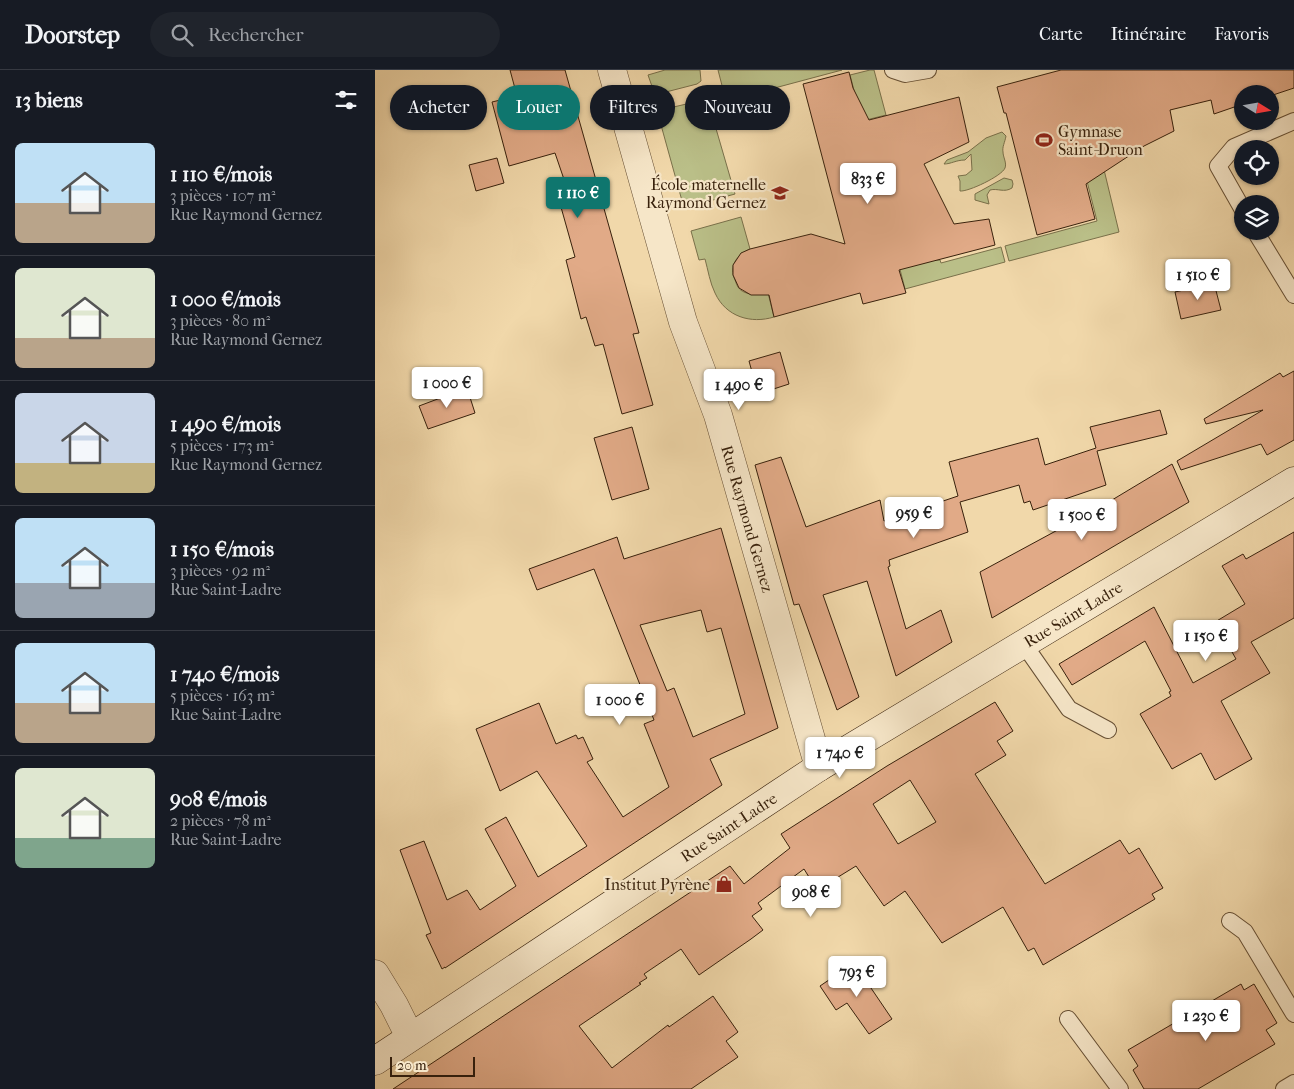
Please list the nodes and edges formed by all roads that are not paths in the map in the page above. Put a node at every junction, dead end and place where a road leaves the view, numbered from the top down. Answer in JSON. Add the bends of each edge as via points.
{"nodes":[{"id":1,"x":893,"y":70,"type":"edge"},
{"id":2,"x":928,"y":70,"type":"edge"},
{"id":3,"x":615,"y":71,"type":"edge"},
{"id":4,"x":1294,"y":120,"type":"edge"},
{"id":5,"x":1234,"y":195,"type":"edge"},
{"id":6,"x":1260,"y":240,"type":"edge"},
{"id":7,"x":1294,"y":295,"type":"edge"},
{"id":8,"x":1294,"y":480,"type":"edge"},
{"id":9,"x":1023,"y":643,"type":"junction"},
{"id":10,"x":1108,"y":730,"type":"dead end"},
{"id":11,"x":819,"y":767,"type":"junction"},
{"id":12,"x":1230,"y":921,"type":"dead end"},
{"id":13,"x":375,"y":974,"type":"edge"},
{"id":14,"x":1294,"y":1014,"type":"edge"},
{"id":15,"x":1068,"y":1019,"type":"dead end"},
{"id":16,"x":410,"y":1037,"type":"junction"},
{"id":17,"x":375,"y":1061,"type":"edge"},
{"id":18,"x":1294,"y":1083,"type":"edge"},
{"id":19,"x":1120,"y":1089,"type":"edge"},
{"id":20,"x":1284,"y":1089,"type":"edge"}],
"edges":[{"from":1,"to":2,"type":"lane","via":[[905,74]]},
{"from":3,"to":11,"type":"street","name":"Rue Raymond Gernez","via":[[683,322],[718,415]]},
{"from":4,"to":5,"type":"lane","via":[[1234,146],[1218,166]]},
{"from":6,"to":7,"type":"lane"},
{"from":8,"to":9,"type":"street","name":"Rue Saint-Ladre"},
{"from":9,"to":10,"type":"lane","via":[[1069,709]]},
{"from":9,"to":11,"type":"street","name":"Rue Saint-Ladre"},
{"from":11,"to":16,"type":"street","name":"Rue Saint-Ladre"},
{"from":12,"to":14,"type":"lane","via":[[1245,932]]},
{"from":13,"to":16,"type":"street"},
{"from":15,"to":19,"type":"lane"},
{"from":16,"to":17,"type":"street","name":"Rue Saint-Ladre"},
{"from":18,"to":20,"type":"lane"}]}
